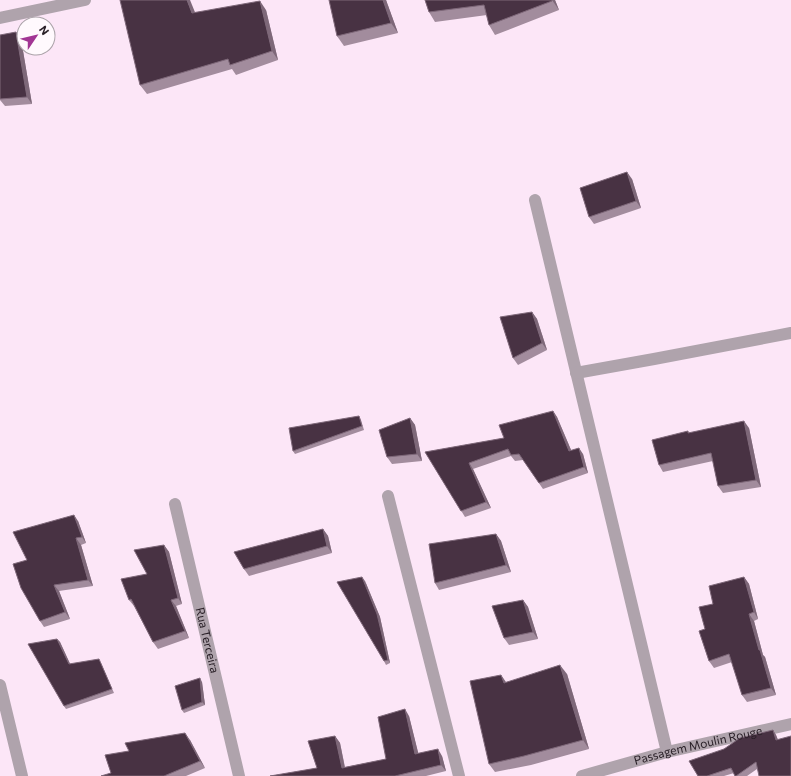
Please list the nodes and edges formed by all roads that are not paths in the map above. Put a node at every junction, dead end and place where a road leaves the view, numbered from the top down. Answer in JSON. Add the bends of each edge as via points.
{"nodes":[{"id":1,"x":85,"y":0,"type":"edge"},
{"id":2,"x":0,"y":18,"type":"edge"},
{"id":3,"x":535,"y":200,"type":"dead end"},
{"id":4,"x":791,"y":333,"type":"edge"},
{"id":5,"x":576,"y":373,"type":"junction"},
{"id":6,"x":388,"y":496,"type":"dead end"},
{"id":7,"x":175,"y":504,"type":"dead end"},
{"id":8,"x":0,"y":685,"type":"edge"},
{"id":9,"x":791,"y":724,"type":"edge"},
{"id":10,"x":667,"y":752,"type":"junction"},
{"id":11,"x":22,"y":776,"type":"edge"},
{"id":12,"x":239,"y":776,"type":"edge"},
{"id":13,"x":459,"y":776,"type":"edge"},
{"id":14,"x":582,"y":776,"type":"edge"}],
"edges":[{"from":1,"to":2,"type":"street"},
{"from":3,"to":5,"type":"street"},
{"from":4,"to":5,"type":"street"},
{"from":5,"to":10,"type":"street"},
{"from":6,"to":13,"type":"street"},
{"from":7,"to":12,"type":"street","name":"Rua Terceira"},
{"from":8,"to":11,"type":"street"},
{"from":9,"to":10,"type":"street","name":"Passagem Moulin Rouge"},
{"from":10,"to":14,"type":"street","name":"Passagem Moulin Rouge"}]}
